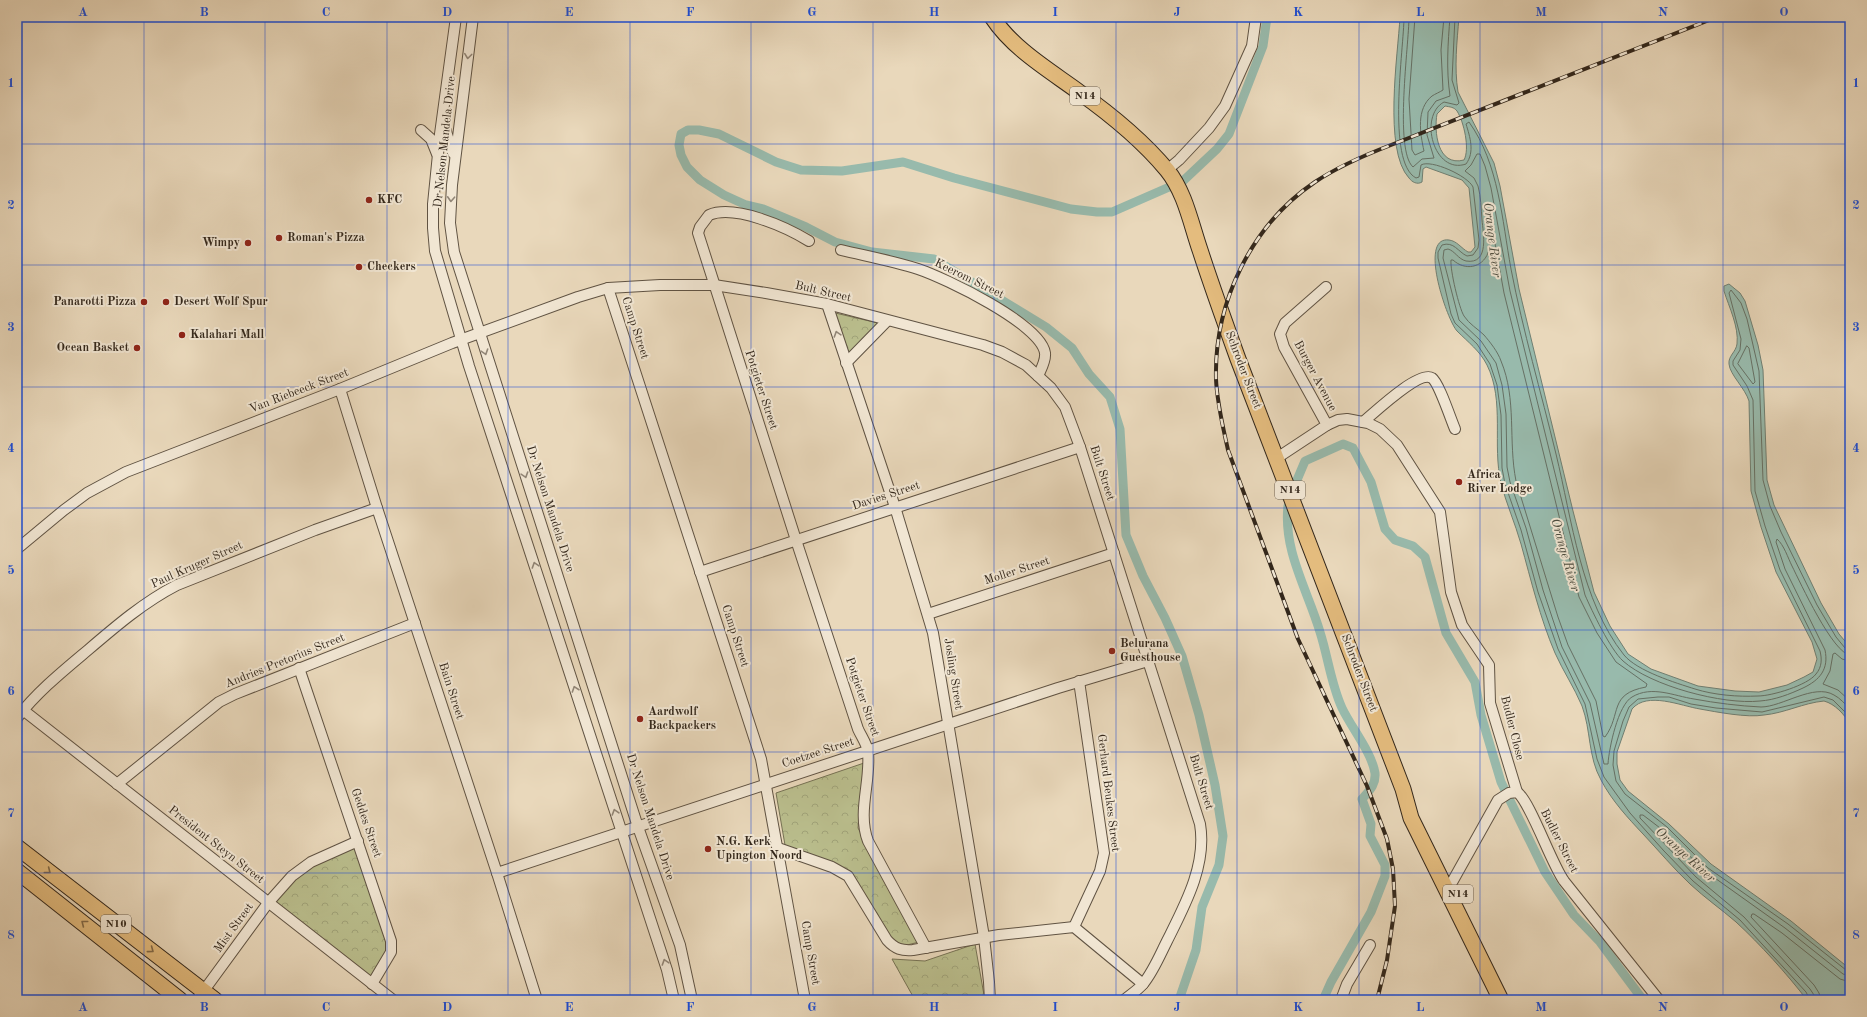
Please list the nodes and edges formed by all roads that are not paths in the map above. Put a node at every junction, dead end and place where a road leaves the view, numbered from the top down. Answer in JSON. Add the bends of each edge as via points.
{"nodes":[{"id":1,"x":456,"y":17,"type":"edge"},
{"id":2,"x":472,"y":17,"type":"edge"},
{"id":3,"x":992,"y":17,"type":"edge"},
{"id":4,"x":1256,"y":17,"type":"edge"},
{"id":5,"x":462,"y":102,"type":"junction"},
{"id":6,"x":443,"y":128,"type":"junction"},
{"id":7,"x":421,"y":130,"type":"dead end"},
{"id":8,"x":438,"y":156,"type":"junction"},
{"id":9,"x":455,"y":158,"type":"junction"},
{"id":10,"x":1173,"y":180,"type":"junction"},
{"id":11,"x":809,"y":241,"type":"dead end"},
{"id":12,"x":841,"y":250,"type":"dead end"},
{"id":13,"x":714,"y":286,"type":"junction"},
{"id":14,"x":1326,"y":287,"type":"dead end"},
{"id":15,"x":608,"y":288,"type":"junction"},
{"id":16,"x":828,"y":304,"type":"junction"},
{"id":17,"x":887,"y":321,"type":"junction"},
{"id":18,"x":479,"y":334,"type":"junction"},
{"id":19,"x":461,"y":340,"type":"junction"},
{"id":20,"x":846,"y":363,"type":"junction"},
{"id":21,"x":1038,"y":376,"type":"junction"},
{"id":22,"x":340,"y":389,"type":"junction"},
{"id":23,"x":1363,"y":422,"type":"junction"},
{"id":24,"x":1327,"y":425,"type":"junction"},
{"id":25,"x":1455,"y":429,"type":"dead end"},
{"id":26,"x":1080,"y":447,"type":"junction"},
{"id":27,"x":1277,"y":458,"type":"junction"},
{"id":28,"x":895,"y":507,"type":"junction"},
{"id":29,"x":377,"y":508,"type":"junction"},
{"id":30,"x":1440,"y":512,"type":"joint"},
{"id":31,"x":796,"y":540,"type":"junction"},
{"id":32,"x":17,"y":549,"type":"edge"},
{"id":33,"x":1114,"y":553,"type":"junction"},
{"id":34,"x":700,"y":572,"type":"junction"},
{"id":35,"x":928,"y":614,"type":"junction"},
{"id":36,"x":414,"y":623,"type":"junction"},
{"id":37,"x":1148,"y":661,"type":"junction"},
{"id":38,"x":299,"y":668,"type":"junction"},
{"id":39,"x":1079,"y":681,"type":"junction"},
{"id":40,"x":20,"y":714,"type":"edge"},
{"id":41,"x":948,"y":724,"type":"junction"},
{"id":42,"x":868,"y":751,"type":"junction"},
{"id":43,"x":117,"y":784,"type":"junction"},
{"id":44,"x":767,"y":784,"type":"junction"},
{"id":45,"x":1509,"y":794,"type":"junction"},
{"id":46,"x":638,"y":827,"type":"junction"},
{"id":47,"x":622,"y":832,"type":"junction"},
{"id":48,"x":358,"y":841,"type":"junction"},
{"id":49,"x":17,"y":847,"type":"edge"},
{"id":50,"x":778,"y":848,"type":"junction"},
{"id":51,"x":17,"y":871,"type":"edge"},
{"id":52,"x":497,"y":873,"type":"junction"},
{"id":53,"x":1450,"y":888,"type":"junction"},
{"id":54,"x":268,"y":903,"type":"junction"},
{"id":55,"x":1074,"y":927,"type":"junction"},
{"id":56,"x":984,"y":937,"type":"junction"},
{"id":57,"x":1370,"y":945,"type":"dead end"},
{"id":58,"x":926,"y":948,"type":"junction"},
{"id":59,"x":372,"y":984,"type":"junction"},
{"id":60,"x":1143,"y":984,"type":"junction"},
{"id":61,"x":205,"y":997,"type":"edge"},
{"id":62,"x":180,"y":1000,"type":"edge"},
{"id":63,"x":393,"y":1000,"type":"edge"},
{"id":64,"x":537,"y":1000,"type":"edge"},
{"id":65,"x":674,"y":1000,"type":"edge"},
{"id":66,"x":692,"y":1000,"type":"edge"},
{"id":67,"x":805,"y":1000,"type":"edge"},
{"id":68,"x":990,"y":1000,"type":"edge"},
{"id":69,"x":1124,"y":1000,"type":"edge"},
{"id":70,"x":1341,"y":1000,"type":"edge"},
{"id":71,"x":1501,"y":1000,"type":"edge"},
{"id":72,"x":1510,"y":1000,"type":"edge"},
{"id":73,"x":1659,"y":1000,"type":"edge"}],
"edges":[{"from":1,"to":6,"type":"street","name":"Dr Nelson Mandela Drive"},
{"from":2,"to":5,"type":"street","name":"Dr Nelson Mandela Drive","one_way":true},
{"from":3,"to":10,"type":"highway","name":"Schroder Street","number":"N14","via":[[1036,61],[1107,113],[1146,148]]},
{"from":4,"to":10,"type":"street","via":[[1252,46],[1225,106],[1209,128],[1179,160]]},
{"from":5,"to":6,"type":"street"},
{"from":5,"to":9,"type":"street","name":"Dr Nelson Mandela Drive"},
{"from":6,"to":8,"type":"street","name":"Dr Nelson Mandela Drive"},
{"from":6,"to":9,"type":"street"},
{"from":7,"to":8,"type":"street","via":[[431,139]]},
{"from":8,"to":19,"type":"street","name":"Dr Nelson Mandela Drive","via":[[432,216],[434,241]]},
{"from":9,"to":18,"type":"street","name":"Dr Nelson Mandela Drive","one_way":true,"via":[[450,204],[451,237]]},
{"from":10,"to":27,"type":"highway","name":"Schroder Street","number":"N14"},
{"from":11,"to":13,"type":"street","name":"Potgieter Street","via":[[786,229],[737,213],[709,215],[698,234]]},
{"from":12,"to":21,"type":"street","name":"Keerom Street","via":[[918,269],[1001,309],[1032,334],[1042,346],[1045,358]]},
{"from":13,"to":15,"type":"street","name":"Bult Street"},
{"from":13,"to":16,"type":"street","name":"Bult Street"},
{"from":13,"to":31,"type":"street","name":"Potgieter Street"},
{"from":14,"to":24,"type":"street","name":"Burger Avenue","via":[[1285,323],[1280,334],[1284,347]]},
{"from":15,"to":18,"type":"street","name":"Van Riebeeck Street","via":[[578,296]]},
{"from":15,"to":34,"type":"street","name":"Camp Street"},
{"from":16,"to":17,"type":"street","name":"Bult Street"},
{"from":20,"to":16,"type":"street","name":"Josling Street","one_way":true},
{"from":17,"to":20,"type":"street"},
{"from":17,"to":21,"type":"street","name":"Bult Street","via":[[991,347],[1015,358]]},
{"from":18,"to":19,"type":"street","name":"Van Riebeeck Street"},
{"from":18,"to":46,"type":"street","name":"Dr Nelson Mandela Drive","one_way":true},
{"from":19,"to":22,"type":"street","name":"Van Riebeeck Street"},
{"from":47,"to":19,"type":"street","name":"Dr Nelson Mandela Drive","one_way":true},
{"from":20,"to":28,"type":"street","name":"Josling Street"},
{"from":21,"to":26,"type":"street","name":"Bult Street","via":[[1061,400]]},
{"from":22,"to":29,"type":"street","name":"Bain Street"},
{"from":22,"to":32,"type":"street","name":"Van Riebeeck Street","via":[[103,483],[64,510]]},
{"from":23,"to":24,"type":"street","name":"Burger Avenue","via":[[1347,419]]},
{"from":23,"to":25,"type":"street","via":[[1404,388],[1428,377],[1437,385]]},
{"from":23,"to":30,"type":"street","name":"Burger Avenue","via":[[1380,429],[1397,445]]},
{"from":24,"to":27,"type":"street","name":"Burger Avenue"},
{"from":26,"to":28,"type":"street","name":"Davies Street"},
{"from":26,"to":33,"type":"street","name":"Bult Street"},
{"from":27,"to":53,"type":"highway","name":"Schroder Street","number":"N14","via":[[1404,789],[1413,800]]},
{"from":28,"to":31,"type":"street","name":"Davies Street"},
{"from":28,"to":35,"type":"street","name":"Josling Street"},
{"from":29,"to":36,"type":"street","name":"Bain Street"},
{"from":29,"to":40,"type":"street","name":"Paul Kruger Street","via":[[315,530],[159,595],[63,671]]},
{"from":30,"to":45,"type":"street","name":"Budler Close","via":[[1451,592],[1462,625],[1489,665],[1490,703]]},
{"from":31,"to":34,"type":"street","name":"Davies Street"},
{"from":31,"to":42,"type":"street","name":"Potgieter Street","via":[[858,729]]},
{"from":33,"to":35,"type":"street","name":"Moller Street"},
{"from":33,"to":37,"type":"street","name":"Bult Street"},
{"from":34,"to":44,"type":"street","name":"Camp Street"},
{"from":35,"to":41,"type":"street","name":"Josling Street","via":[[938,655]]},
{"from":36,"to":38,"type":"street","name":"Andries Pretorius Street"},
{"from":36,"to":52,"type":"street","name":"Bain Street"},
{"from":37,"to":39,"type":"street","name":"Coetzee Street"},
{"from":37,"to":60,"type":"street","name":"Bult Street","via":[[1202,834],[1198,869],[1191,889],[1162,951]]},
{"from":38,"to":43,"type":"street","name":"Andries Pretorius Street","via":[[219,702]]},
{"from":38,"to":48,"type":"street","name":"Geddes Street"},
{"from":39,"to":41,"type":"street","name":"Coetzee Street"},
{"from":39,"to":55,"type":"street","name":"Gerhard Beukes Street","via":[[1104,854],[1100,871]]},
{"from":40,"to":43,"type":"street","name":"President Steyn Street"},
{"from":41,"to":42,"type":"street","name":"Coetzee Street"},
{"from":41,"to":56,"type":"street","name":"Josling Street"},
{"from":42,"to":44,"type":"street","name":"Coetzee Street"},
{"from":42,"to":58,"type":"street","name":"Potgieter Street","via":[[865,832]]},
{"from":43,"to":54,"type":"street","name":"President Steyn Street"},
{"from":44,"to":46,"type":"street","name":"Coetzee Street"},
{"from":44,"to":50,"type":"street","name":"Camp Street"},
{"from":45,"to":53,"type":"street"},
{"from":45,"to":73,"type":"street","name":"Budler Street","via":[[1521,796],[1564,881]]},
{"from":46,"to":47,"type":"street","name":"Coetzee Street"},
{"from":46,"to":66,"type":"street","name":"Dr Nelson Mandela Drive","via":[[680,945]]},
{"from":47,"to":52,"type":"street","name":"Coetzee Street"},
{"from":65,"to":47,"type":"street","name":"Dr Nelson Mandela Drive","one_way":true,"via":[[667,970]]},
{"from":48,"to":54,"type":"street","name":"Mist Street","via":[[304,866]]},
{"from":48,"to":59,"type":"street","name":"Geddes Street","via":[[392,941],[391,952]]},
{"from":49,"to":61,"type":"highway","number":"N10","one_way":true},
{"from":50,"to":58,"type":"street","via":[[843,873],[850,879],[882,934],[892,945],[907,951]]},
{"from":50,"to":67,"type":"street","name":"Camp Street"},
{"from":62,"to":51,"type":"highway","number":"N10","one_way":true},
{"from":52,"to":64,"type":"street","name":"Bain Street"},
{"from":53,"to":71,"type":"highway","name":"Schroder Street","number":"N14"},
{"from":53,"to":72,"type":"highway","name":"Schroder Street","number":"N14"},
{"from":54,"to":59,"type":"street","name":"President Steyn Street"},
{"from":54,"to":61,"type":"street","name":"Mist Street"},
{"from":55,"to":56,"type":"street"},
{"from":55,"to":60,"type":"street"},
{"from":56,"to":58,"type":"street"},
{"from":56,"to":68,"type":"street","name":"Josling Street"},
{"from":57,"to":70,"type":"street","via":[[1347,984]]},
{"from":59,"to":63,"type":"street","name":"President Steyn Street"},
{"from":60,"to":69,"type":"street","name":"Bult Street"}]}
